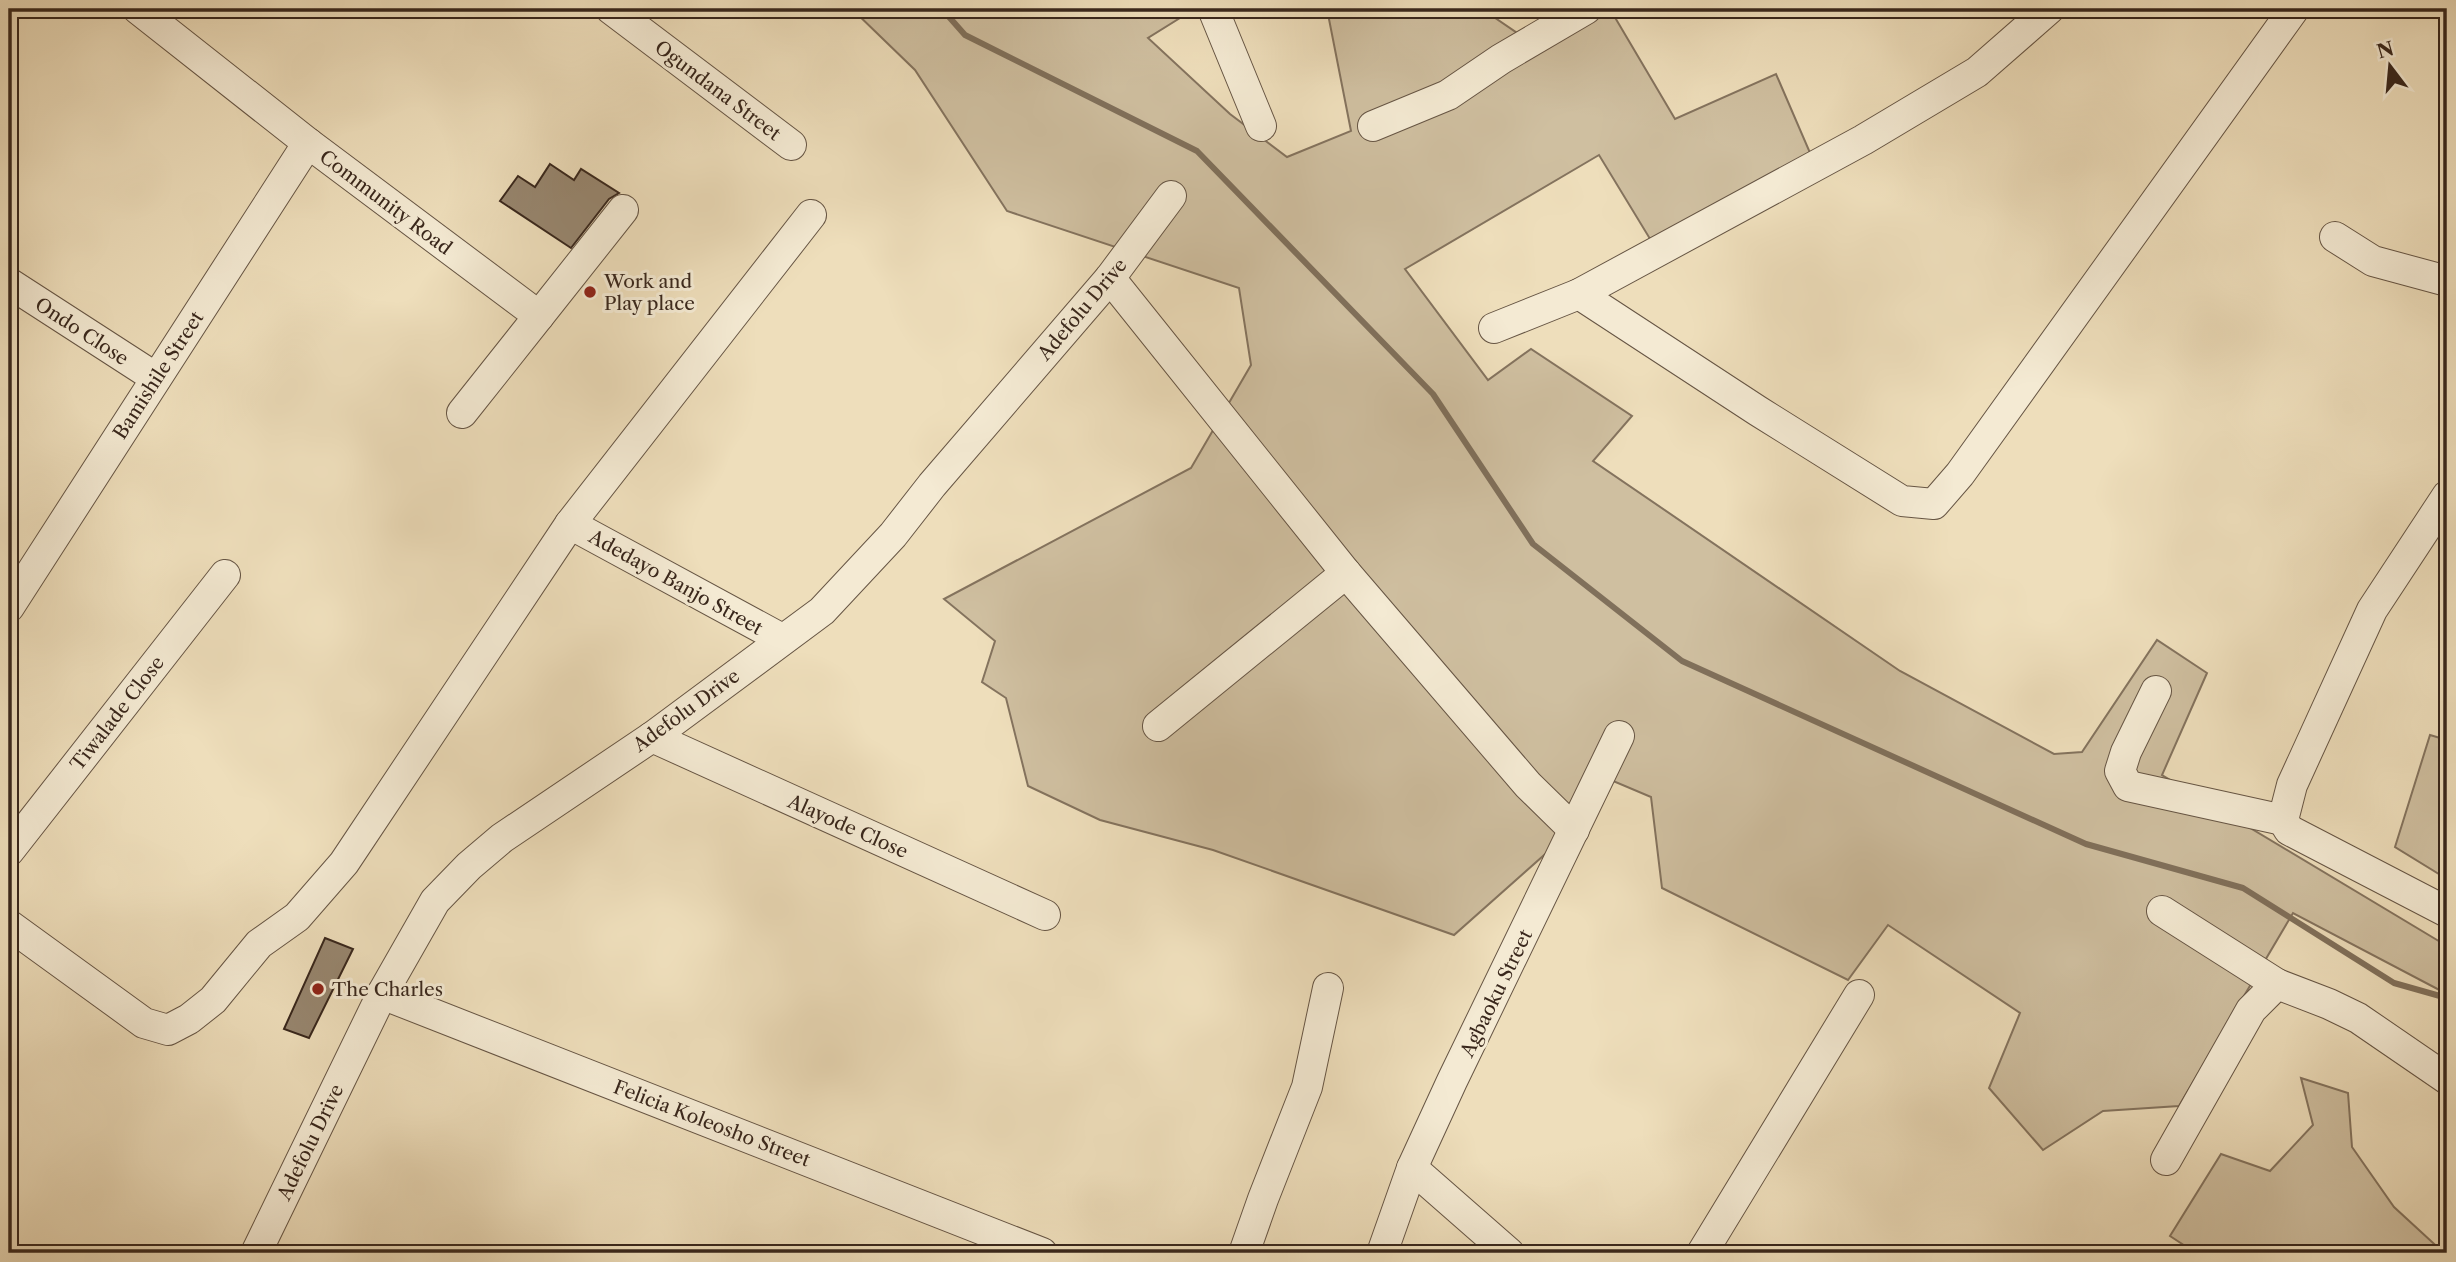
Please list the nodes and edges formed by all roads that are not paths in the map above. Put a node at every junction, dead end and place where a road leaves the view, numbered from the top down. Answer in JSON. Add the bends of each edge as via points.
{"nodes":[{"id":1,"x":138,"y":9,"type":"edge"},
{"id":2,"x":611,"y":9,"type":"edge"},
{"id":3,"x":1213,"y":9,"type":"edge"},
{"id":4,"x":1586,"y":9,"type":"edge"},
{"id":5,"x":2049,"y":9,"type":"edge"},
{"id":6,"x":2294,"y":9,"type":"edge"},
{"id":7,"x":1261,"y":126,"type":"dead end"},
{"id":8,"x":1373,"y":126,"type":"dead end"},
{"id":9,"x":308,"y":143,"type":"junction"},
{"id":10,"x":791,"y":145,"type":"dead end"},
{"id":11,"x":1171,"y":196,"type":"dead end"},
{"id":12,"x":623,"y":210,"type":"dead end"},
{"id":13,"x":811,"y":215,"type":"dead end"},
{"id":14,"x":2335,"y":237,"type":"dead end"},
{"id":15,"x":1110,"y":278,"type":"junction"},
{"id":16,"x":2447,"y":281,"type":"edge"},
{"id":17,"x":9,"y":283,"type":"edge"},
{"id":18,"x":1579,"y":294,"type":"junction"},
{"id":19,"x":539,"y":316,"type":"junction"},
{"id":20,"x":1494,"y":328,"type":"dead end"},
{"id":21,"x":156,"y":379,"type":"junction"},
{"id":22,"x":461,"y":413,"type":"dead end"},
{"id":23,"x":2447,"y":496,"type":"edge"},
{"id":24,"x":570,"y":524,"type":"junction"},
{"id":25,"x":1346,"y":573,"type":"junction"},
{"id":26,"x":225,"y":575,"type":"dead end"},
{"id":27,"x":9,"y":607,"type":"edge"},
{"id":28,"x":782,"y":639,"type":"junction"},
{"id":29,"x":2156,"y":691,"type":"dead end"},
{"id":30,"x":1158,"y":726,"type":"dead end"},
{"id":31,"x":1619,"y":736,"type":"dead end"},
{"id":32,"x":652,"y":737,"type":"junction"},
{"id":33,"x":2283,"y":820,"type":"junction"},
{"id":34,"x":1574,"y":830,"type":"junction"},
{"id":35,"x":9,"y":852,"type":"edge"},
{"id":36,"x":2162,"y":911,"type":"dead end"},
{"id":37,"x":2447,"y":912,"type":"edge"},
{"id":38,"x":1045,"y":915,"type":"dead end"},
{"id":39,"x":9,"y":925,"type":"edge"},
{"id":40,"x":2277,"y":984,"type":"junction"},
{"id":41,"x":1328,"y":988,"type":"dead end"},
{"id":42,"x":382,"y":994,"type":"junction"},
{"id":43,"x":1859,"y":995,"type":"dead end"},
{"id":44,"x":2447,"y":1079,"type":"edge"},
{"id":45,"x":2166,"y":1160,"type":"dead end"},
{"id":46,"x":1412,"y":1168,"type":"junction"},
{"id":47,"x":1033,"y":1251,"type":"edge"},
{"id":48,"x":256,"y":1253,"type":"edge"},
{"id":49,"x":1244,"y":1253,"type":"edge"},
{"id":50,"x":1382,"y":1253,"type":"edge"},
{"id":51,"x":1509,"y":1253,"type":"edge"},
{"id":52,"x":1702,"y":1253,"type":"edge"}],
"edges":[{"from":1,"to":9,"type":"street","name":"Community Road"},
{"from":2,"to":10,"type":"street","name":"Ogundana Street"},
{"from":3,"to":7,"type":"street"},
{"from":4,"to":8,"type":"street","via":[[1448,95]]},
{"from":5,"to":18,"type":"street","via":[[1977,72],[1863,140]]},
{"from":6,"to":18,"type":"street","via":[[1934,504],[1902,501]]},
{"from":9,"to":19,"type":"street","name":"Community Road"},
{"from":9,"to":21,"type":"street","name":"Bamishile Street"},
{"from":11,"to":15,"type":"street","name":"Adefolu Drive"},
{"from":12,"to":19,"type":"street"},
{"from":13,"to":24,"type":"street"},
{"from":14,"to":16,"type":"street","via":[[2373,261]]},
{"from":15,"to":25,"type":"street"},
{"from":15,"to":28,"type":"street","name":"Adefolu Drive","via":[[893,535],[822,611]]},
{"from":17,"to":21,"type":"street","name":"Ondo Close"},
{"from":18,"to":20,"type":"street"},
{"from":19,"to":22,"type":"street"},
{"from":21,"to":27,"type":"street","name":"Bamishile Street"},
{"from":23,"to":33,"type":"street","via":[[2371,610],[2292,785]]},
{"from":24,"to":28,"type":"street","name":"Adedayo Banjo Street"},
{"from":24,"to":39,"type":"street","via":[[344,863],[297,917],[259,944],[213,1000],[189,1019],[169,1030],[144,1023]]},
{"from":25,"to":30,"type":"street"},
{"from":25,"to":34,"type":"street","via":[[1528,785]]},
{"from":26,"to":35,"type":"street","name":"Tiwalade Close"},
{"from":28,"to":32,"type":"street","name":"Adefolu Drive"},
{"from":29,"to":33,"type":"street","via":[[2120,771],[2128,786]]},
{"from":31,"to":34,"type":"street","name":"Agbaoku Street"},
{"from":32,"to":38,"type":"street","name":"Alayode Close"},
{"from":32,"to":42,"type":"street","name":"Adefolu Drive","via":[[502,838],[469,866],[435,901]]},
{"from":33,"to":37,"type":"street","via":[[2289,830]]},
{"from":34,"to":46,"type":"street","name":"Agbaoku Street"},
{"from":36,"to":40,"type":"street"},
{"from":40,"to":44,"type":"street","via":[[2358,1018]]},
{"from":40,"to":45,"type":"street","via":[[2251,1010]]},
{"from":41,"to":49,"type":"street","via":[[1307,1087]]},
{"from":42,"to":47,"type":"street","name":"Felicia Koleosho Street"},
{"from":42,"to":48,"type":"street","name":"Adefolu Drive"},
{"from":43,"to":52,"type":"street"},
{"from":46,"to":50,"type":"street","name":"Agbaoku Street"},
{"from":46,"to":51,"type":"street"}]}
